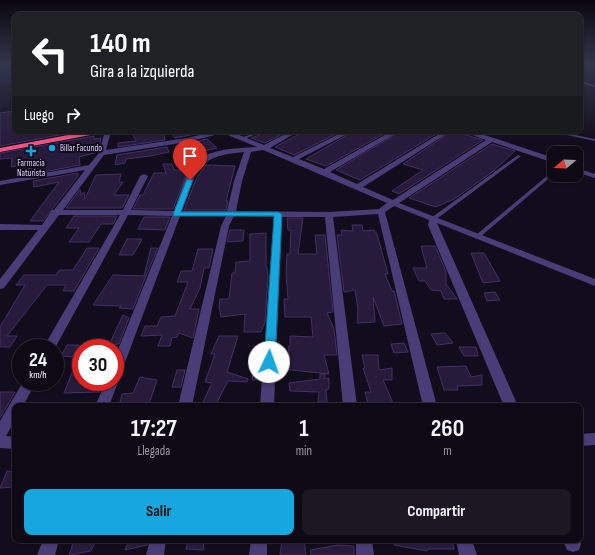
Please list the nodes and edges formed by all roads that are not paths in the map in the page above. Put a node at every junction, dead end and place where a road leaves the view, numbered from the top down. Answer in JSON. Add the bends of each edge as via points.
{"nodes":[{"id":1,"x":60,"y":134,"type":"edge"},
{"id":2,"x":85,"y":134,"type":"edge"},
{"id":3,"x":107,"y":134,"type":"edge"},
{"id":4,"x":212,"y":134,"type":"edge"},
{"id":5,"x":232,"y":134,"type":"edge"},
{"id":6,"x":254,"y":134,"type":"edge"},
{"id":7,"x":290,"y":134,"type":"edge"},
{"id":8,"x":344,"y":134,"type":"edge"},
{"id":9,"x":392,"y":134,"type":"edge"},
{"id":10,"x":443,"y":134,"type":"edge"},
{"id":11,"x":476,"y":134,"type":"edge"},
{"id":12,"x":565,"y":134,"type":"edge"},
{"id":13,"x":243,"y":138,"type":"junction"},
{"id":14,"x":492,"y":138,"type":"junction"},
{"id":15,"x":595,"y":140,"type":"edge"},
{"id":16,"x":0,"y":145,"type":"edge"},
{"id":17,"x":265,"y":147,"type":"junction"},
{"id":18,"x":248,"y":148,"type":"junction"},
{"id":19,"x":0,"y":150,"type":"edge"},
{"id":20,"x":102,"y":153,"type":"junction"},
{"id":21,"x":519,"y":156,"type":"dead end"},
{"id":22,"x":547,"y":158,"type":"edge"},
{"id":23,"x":294,"y":159,"type":"junction"},
{"id":24,"x":90,"y":167,"type":"junction"},
{"id":25,"x":324,"y":172,"type":"junction"},
{"id":26,"x":583,"y":172,"type":"edge"},
{"id":27,"x":144,"y":176,"type":"dead end"},
{"id":28,"x":595,"y":176,"type":"edge"},
{"id":29,"x":547,"y":178,"type":"edge"},
{"id":30,"x":0,"y":183,"type":"edge"},
{"id":31,"x":358,"y":187,"type":"junction"},
{"id":32,"x":393,"y":203,"type":"junction"},
{"id":33,"x":381,"y":211,"type":"junction"},
{"id":34,"x":55,"y":212,"type":"junction"},
{"id":35,"x":125,"y":214,"type":"junction"},
{"id":36,"x":177,"y":214,"type":"junction"},
{"id":37,"x":231,"y":214,"type":"junction"},
{"id":38,"x":278,"y":214,"type":"junction"},
{"id":39,"x":329,"y":215,"type":"junction"},
{"id":40,"x":434,"y":219,"type":"junction"},
{"id":41,"x":0,"y":227,"type":"edge"},
{"id":42,"x":43,"y":228,"type":"junction"},
{"id":43,"x":478,"y":236,"type":"junction"},
{"id":44,"x":595,"y":283,"type":"edge"},
{"id":45,"x":0,"y":286,"type":"edge"},
{"id":46,"x":54,"y":339,"type":"edge"},
{"id":47,"x":124,"y":350,"type":"edge"},
{"id":48,"x":25,"y":391,"type":"edge"},
{"id":49,"x":108,"y":391,"type":"edge"},
{"id":50,"x":18,"y":403,"type":"edge"},
{"id":51,"x":103,"y":403,"type":"edge"},
{"id":52,"x":186,"y":403,"type":"edge"},
{"id":53,"x":267,"y":403,"type":"edge"},
{"id":54,"x":350,"y":403,"type":"edge"},
{"id":55,"x":429,"y":403,"type":"edge"},
{"id":56,"x":510,"y":403,"type":"edge"},
{"id":57,"x":12,"y":414,"type":"edge"},
{"id":58,"x":0,"y":434,"type":"edge"},
{"id":59,"x":595,"y":439,"type":"edge"},
{"id":60,"x":583,"y":440,"type":"edge"},
{"id":61,"x":0,"y":442,"type":"edge"},
{"id":62,"x":12,"y":443,"type":"edge"},
{"id":63,"x":50,"y":543,"type":"edge"},
{"id":64,"x":157,"y":543,"type":"edge"},
{"id":65,"x":259,"y":543,"type":"edge"},
{"id":66,"x":364,"y":543,"type":"edge"},
{"id":67,"x":465,"y":543,"type":"edge"},
{"id":68,"x":46,"y":555,"type":"edge"},
{"id":69,"x":155,"y":555,"type":"edge"},
{"id":70,"x":258,"y":555,"type":"edge"},
{"id":71,"x":365,"y":555,"type":"edge"},
{"id":72,"x":468,"y":555,"type":"edge"}],
"edges":[{"from":1,"to":16,"type":"highway"},
{"from":2,"to":19,"type":"highway"},
{"from":3,"to":20,"type":"street"},
{"from":4,"to":20,"type":"street"},
{"from":5,"to":13,"type":"street"},
{"from":6,"to":13,"type":"lane"},
{"from":7,"to":17,"type":"street"},
{"from":8,"to":23,"type":"street"},
{"from":9,"to":25,"type":"street"},
{"from":10,"to":31,"type":"street"},
{"from":11,"to":14,"type":"street"},
{"from":12,"to":15,"type":"lane"},
{"from":13,"to":17,"type":"street"},
{"from":14,"to":22,"type":"street"},
{"from":14,"to":32,"type":"street"},
{"from":17,"to":18,"type":"street"},
{"from":17,"to":23,"type":"street"},
{"from":18,"to":36,"type":"street","via":[[221,152],[200,161],[194,169]]},
{"from":18,"to":37,"type":"street"},
{"from":20,"to":24,"type":"street"},
{"from":21,"to":40,"type":"lane"},
{"from":23,"to":25,"type":"street"},
{"from":24,"to":30,"type":"street"},
{"from":24,"to":34,"type":"street"},
{"from":25,"to":31,"type":"street"},
{"from":26,"to":28,"type":"street"},
{"from":27,"to":35,"type":"street"},
{"from":29,"to":43,"type":"lane"},
{"from":31,"to":32,"type":"street"},
{"from":32,"to":33,"type":"street"},
{"from":32,"to":40,"type":"street"},
{"from":33,"to":39,"type":"street"},
{"from":33,"to":55,"type":"street"},
{"from":34,"to":35,"type":"street"},
{"from":34,"to":42,"type":"street"},
{"from":35,"to":36,"type":"street"},
{"from":35,"to":46,"type":"street"},
{"from":36,"to":37,"type":"street"},
{"from":36,"to":47,"type":"street"},
{"from":37,"to":38,"type":"street"},
{"from":37,"to":52,"type":"street","via":[[225,226]]},
{"from":38,"to":39,"type":"street"},
{"from":38,"to":53,"type":"street"},
{"from":39,"to":54,"type":"street"},
{"from":40,"to":43,"type":"street"},
{"from":40,"to":56,"type":"street","via":[[432,225]]},
{"from":41,"to":42,"type":"street"},
{"from":42,"to":45,"type":"street"},
{"from":43,"to":44,"type":"street"},
{"from":48,"to":50,"type":"street"},
{"from":49,"to":51,"type":"street"},
{"from":57,"to":58,"type":"street"},
{"from":59,"to":60,"type":"street"},
{"from":61,"to":62,"type":"street"},
{"from":63,"to":68,"type":"street"},
{"from":64,"to":69,"type":"street"},
{"from":65,"to":70,"type":"street"},
{"from":66,"to":71,"type":"street"},
{"from":67,"to":72,"type":"street"}]}
